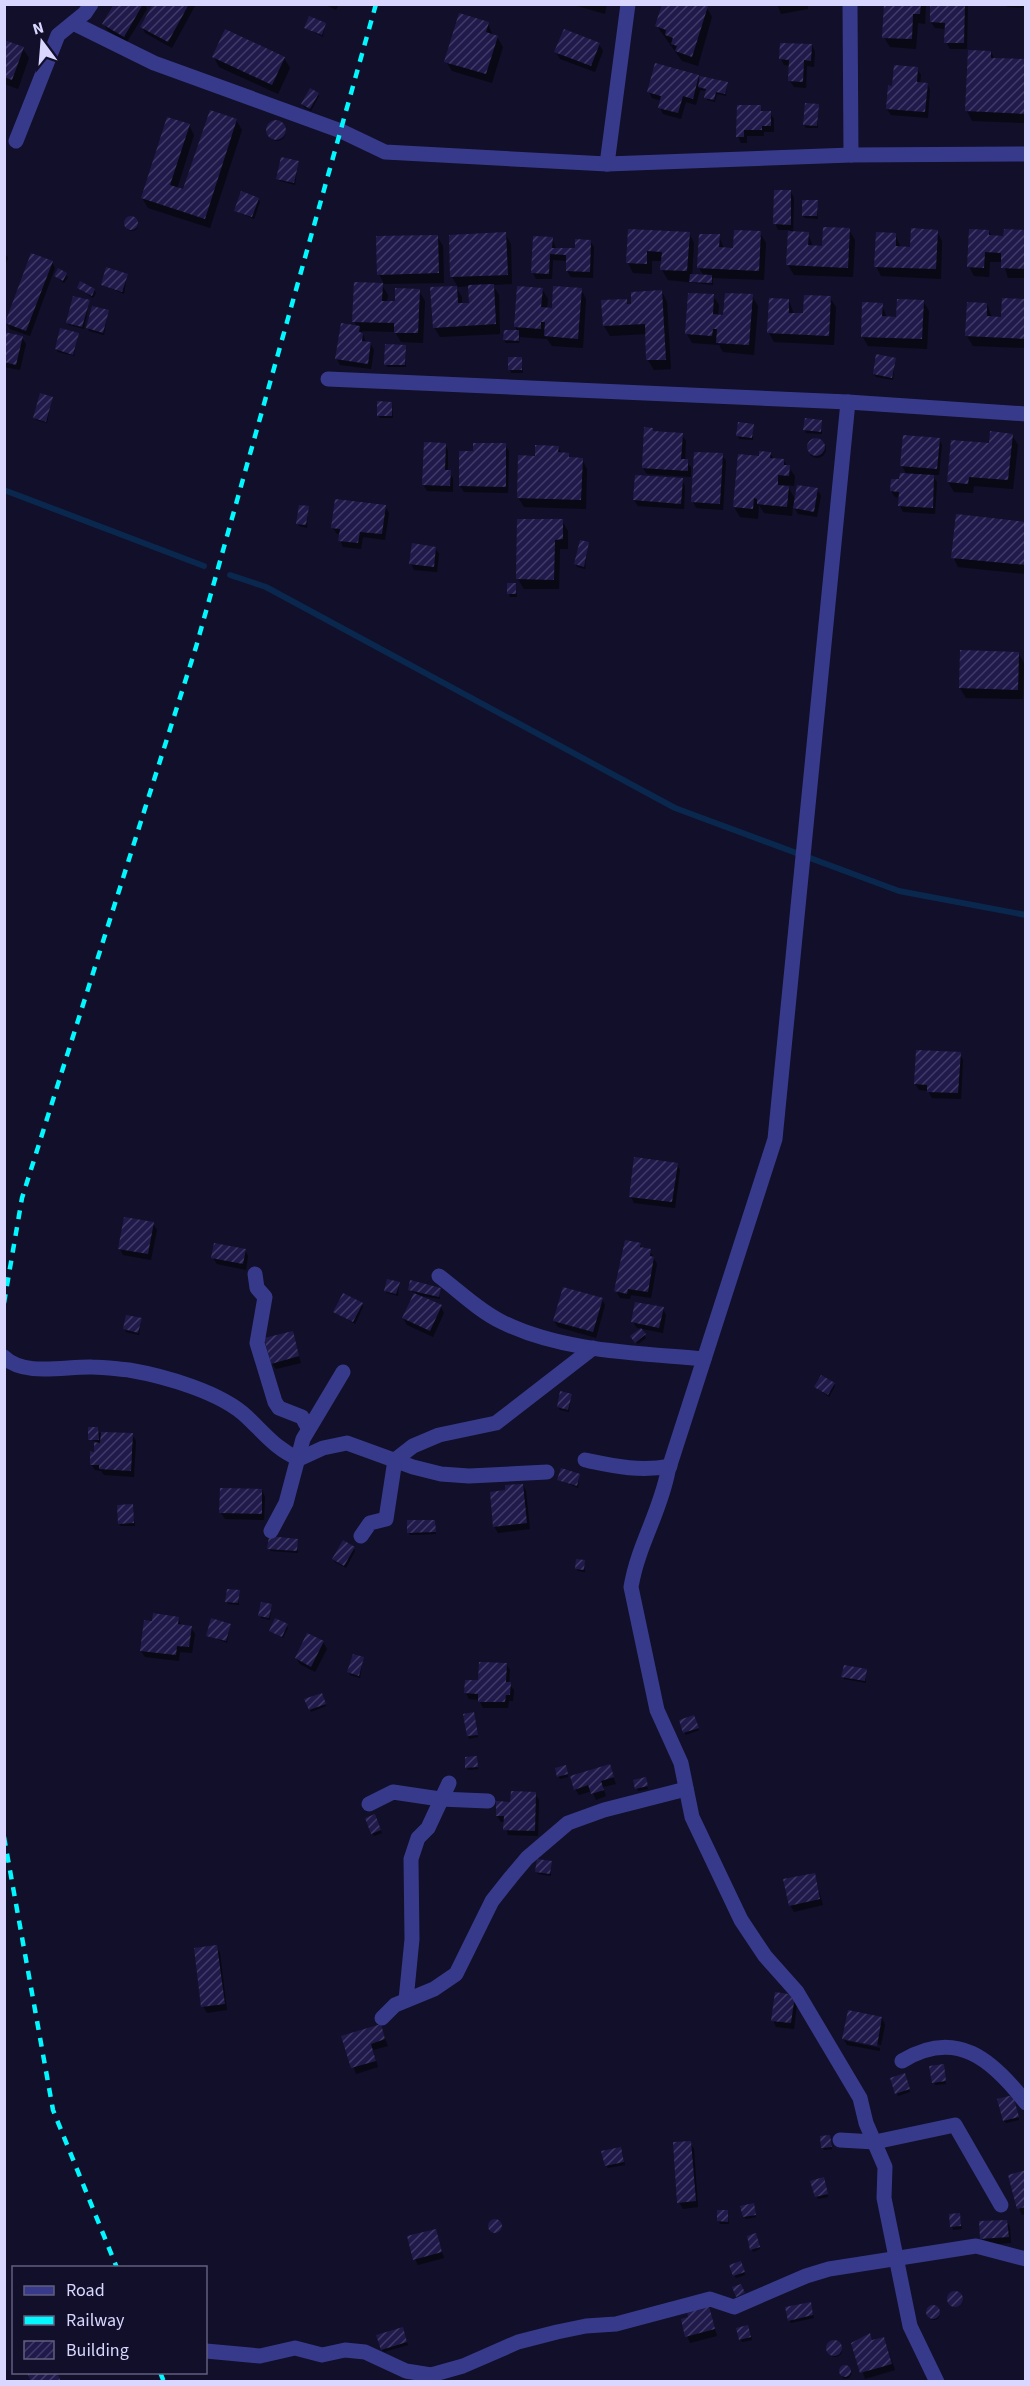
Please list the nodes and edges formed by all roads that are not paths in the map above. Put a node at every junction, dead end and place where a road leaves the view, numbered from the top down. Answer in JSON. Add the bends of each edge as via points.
{"nodes":[{"id":1,"x":91,"y":4,"type":"edge"},
{"id":2,"x":628,"y":4,"type":"edge"},
{"id":3,"x":850,"y":4,"type":"edge"},
{"id":4,"x":73,"y":22,"type":"junction"},
{"id":5,"x":16,"y":141,"type":"dead end"},
{"id":6,"x":1026,"y":154,"type":"edge"},
{"id":7,"x":851,"y":155,"type":"junction"},
{"id":8,"x":608,"y":164,"type":"junction"},
{"id":9,"x":328,"y":379,"type":"dead end"},
{"id":10,"x":848,"y":402,"type":"junction"},
{"id":11,"x":1026,"y":414,"type":"edge"},
{"id":12,"x":255,"y":1274,"type":"dead end"},
{"id":13,"x":439,"y":1276,"type":"dead end"},
{"id":14,"x":593,"y":1348,"type":"junction"},
{"id":15,"x":4,"y":1357,"type":"edge"},
{"id":16,"x":704,"y":1359,"type":"junction"},
{"id":17,"x":343,"y":1372,"type":"dead end"},
{"id":18,"x":308,"y":1428,"type":"junction"},
{"id":19,"x":299,"y":1459,"type":"junction"},
{"id":20,"x":394,"y":1460,"type":"junction"},
{"id":21,"x":585,"y":1460,"type":"dead end"},
{"id":22,"x":670,"y":1466,"type":"junction"},
{"id":23,"x":547,"y":1472,"type":"dead end"},
{"id":24,"x":271,"y":1531,"type":"dead end"},
{"id":25,"x":361,"y":1536,"type":"dead end"},
{"id":26,"x":449,"y":1783,"type":"dead end"},
{"id":27,"x":686,"y":1789,"type":"junction"},
{"id":28,"x":440,"y":1799,"type":"junction"},
{"id":29,"x":488,"y":1801,"type":"dead end"},
{"id":30,"x":369,"y":1804,"type":"dead end"},
{"id":31,"x":406,"y":2000,"type":"junction"},
{"id":32,"x":382,"y":2018,"type":"dead end"},
{"id":33,"x":902,"y":2061,"type":"dead end"},
{"id":34,"x":1026,"y":2103,"type":"edge"},
{"id":35,"x":840,"y":2140,"type":"dead end"},
{"id":36,"x":875,"y":2142,"type":"junction"},
{"id":37,"x":1001,"y":2205,"type":"dead end"},
{"id":38,"x":897,"y":2258,"type":"junction"},
{"id":39,"x":1026,"y":2259,"type":"edge"},
{"id":40,"x":207,"y":2350,"type":"edge"},
{"id":41,"x":937,"y":2382,"type":"edge"}],
"edges":[{"from":1,"to":4,"type":"street"},
{"from":2,"to":8,"type":"street"},
{"from":3,"to":7,"type":"street"},
{"from":4,"to":5,"type":"street","via":[[58,35]]},
{"from":4,"to":8,"type":"street","via":[[154,63],[341,131],[385,152]]},
{"from":6,"to":7,"type":"street"},
{"from":7,"to":8,"type":"street"},
{"from":9,"to":10,"type":"street"},
{"from":10,"to":11,"type":"street"},
{"from":10,"to":16,"type":"street","via":[[776,1139]]},
{"from":12,"to":18,"type":"street","via":[[257,1288],[265,1297],[257,1343],[276,1402],[279,1408],[302,1417]]},
{"from":13,"to":14,"type":"street","via":[[500,1321],[536,1337]]},
{"from":14,"to":16,"type":"street"},
{"from":14,"to":20,"type":"street","via":[[496,1423],[439,1435],[413,1446]]},
{"from":15,"to":19,"type":"street","via":[[12,1364],[50,1369],[129,1370],[177,1380],[246,1415],[264,1437]]},
{"from":16,"to":22,"type":"street"},
{"from":17,"to":18,"type":"street"},
{"from":18,"to":19,"type":"street"},
{"from":19,"to":20,"type":"street","via":[[347,1443]]},
{"from":19,"to":24,"type":"street","via":[[286,1503]]},
{"from":20,"to":23,"type":"street","via":[[441,1474]]},
{"from":20,"to":25,"type":"street","via":[[386,1519],[370,1523]]},
{"from":21,"to":22,"type":"street","via":[[649,1470]]},
{"from":22,"to":27,"type":"street","via":[[663,1499],[637,1560],[631,1587],[657,1710],[681,1762]]},
{"from":26,"to":28,"type":"street"},
{"from":27,"to":31,"type":"street","via":[[568,1823],[527,1858],[492,1901],[456,1974],[434,1989]]},
{"from":27,"to":36,"type":"street","via":[[692,1817],[741,1920],[814,2019],[860,2098]]},
{"from":28,"to":29,"type":"street"},
{"from":28,"to":30,"type":"street","via":[[393,1792]]},
{"from":28,"to":31,"type":"street","via":[[411,1859],[412,1939]]},
{"from":31,"to":32,"type":"street"},
{"from":33,"to":34,"type":"street","via":[[921,2049],[941,2046],[963,2050],[985,2059]]},
{"from":35,"to":36,"type":"street"},
{"from":36,"to":37,"type":"street","via":[[955,2125]]},
{"from":36,"to":38,"type":"street","via":[[885,2167],[884,2198]]},
{"from":38,"to":39,"type":"street","via":[[976,2246]]},
{"from":38,"to":40,"type":"street","via":[[829,2269],[734,2307],[710,2299],[616,2324],[557,2332],[518,2342],[431,2375],[406,2371],[365,2352],[345,2350],[322,2355],[295,2348],[260,2356]]},
{"from":38,"to":41,"type":"street","via":[[910,2326]]}]}
